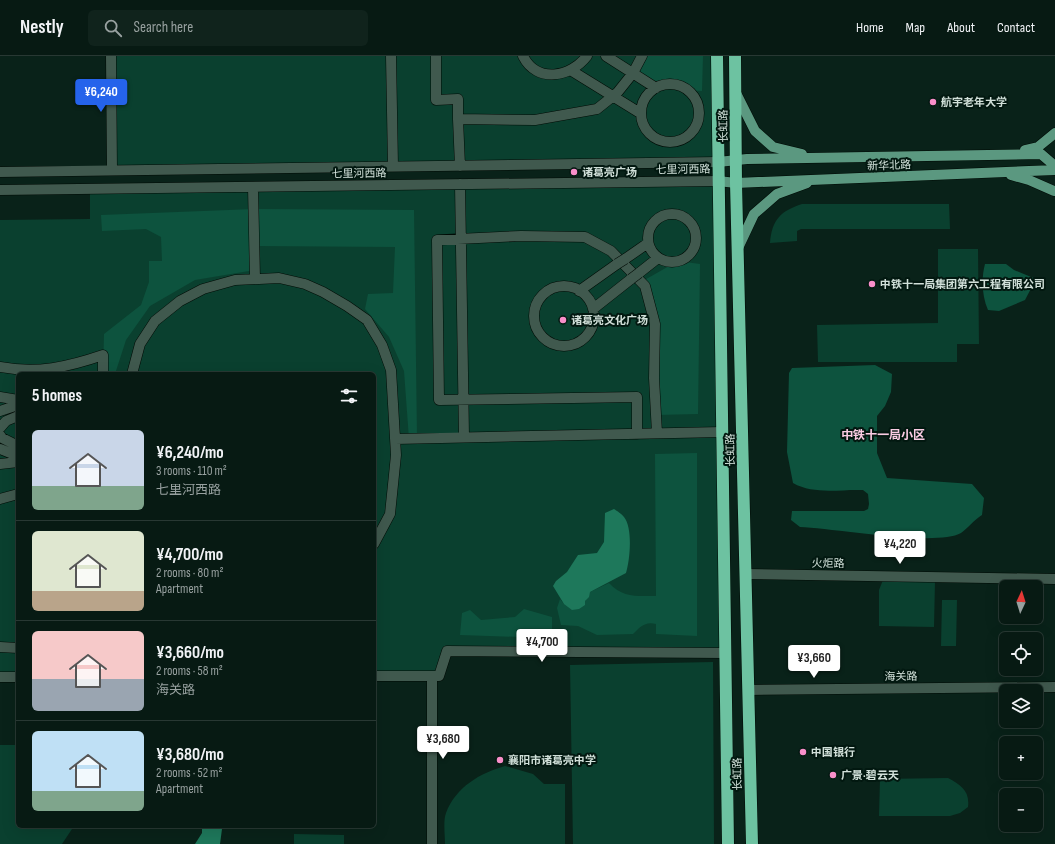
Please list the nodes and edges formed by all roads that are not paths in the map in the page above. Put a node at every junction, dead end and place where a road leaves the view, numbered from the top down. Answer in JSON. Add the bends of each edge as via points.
{"nodes":[{"id":1,"x":111,"y":56,"type":"edge"},
{"id":2,"x":391,"y":56,"type":"edge"},
{"id":3,"x":436,"y":56,"type":"edge"},
{"id":4,"x":523,"y":56,"type":"edge"},
{"id":5,"x":587,"y":56,"type":"edge"},
{"id":6,"x":606,"y":56,"type":"edge"},
{"id":7,"x":642,"y":56,"type":"edge"},
{"id":8,"x":717,"y":56,"type":"edge"},
{"id":9,"x":735,"y":56,"type":"edge"},
{"id":10,"x":572,"y":71,"type":"junction"},
{"id":11,"x":633,"y":73,"type":"junction"},
{"id":12,"x":656,"y":88,"type":"junction"},
{"id":13,"x":736,"y":92,"type":"junction"},
{"id":14,"x":613,"y":96,"type":"junction"},
{"id":15,"x":640,"y":112,"type":"junction"},
{"id":16,"x":458,"y":119,"type":"junction"},
{"id":17,"x":1055,"y":134,"type":"edge"},
{"id":18,"x":992,"y":154,"type":"junction"},
{"id":19,"x":1041,"y":154,"type":"junction"},
{"id":20,"x":818,"y":157,"type":"junction"},
{"id":21,"x":737,"y":159,"type":"junction"},
{"id":22,"x":718,"y":162,"type":"junction"},
{"id":23,"x":393,"y":166,"type":"junction"},
{"id":24,"x":460,"y":166,"type":"junction"},
{"id":25,"x":1055,"y":166,"type":"edge"},
{"id":26,"x":112,"y":170,"type":"junction"},
{"id":27,"x":1055,"y":170,"type":"edge"},
{"id":28,"x":1029,"y":171,"type":"junction"},
{"id":29,"x":0,"y":172,"type":"edge"},
{"id":30,"x":992,"y":173,"type":"junction"},
{"id":31,"x":818,"y":180,"type":"junction"},
{"id":32,"x":718,"y":181,"type":"junction"},
{"id":33,"x":736,"y":183,"type":"junction"},
{"id":34,"x":460,"y":184,"type":"junction"},
{"id":35,"x":253,"y":187,"type":"junction"},
{"id":36,"x":0,"y":190,"type":"edge"},
{"id":37,"x":1055,"y":191,"type":"edge"},
{"id":38,"x":461,"y":239,"type":"junction"},
{"id":39,"x":648,"y":243,"type":"junction"},
{"id":40,"x":738,"y":248,"type":"junction"},
{"id":41,"x":658,"y":258,"type":"junction"},
{"id":42,"x":621,"y":261,"type":"junction"},
{"id":43,"x":255,"y":279,"type":"junction"},
{"id":44,"x":580,"y":291,"type":"junction"},
{"id":45,"x":593,"y":309,"type":"junction"},
{"id":46,"x":0,"y":367,"type":"edge"},
{"id":47,"x":103,"y":372,"type":"edge"},
{"id":48,"x":133,"y":372,"type":"edge"},
{"id":49,"x":0,"y":397,"type":"edge"},
{"id":50,"x":16,"y":400,"type":"edge"},
{"id":51,"x":464,"y":400,"type":"junction"},
{"id":52,"x":16,"y":406,"type":"edge"},
{"id":53,"x":2,"y":410,"type":"edge"},
{"id":54,"x":16,"y":410,"type":"edge"},
{"id":55,"x":16,"y":417,"type":"edge"},
{"id":56,"x":2,"y":423,"type":"edge"},
{"id":57,"x":16,"y":423,"type":"edge"},
{"id":58,"x":722,"y":432,"type":"junction"},
{"id":59,"x":657,"y":433,"type":"junction"},
{"id":60,"x":637,"y":434,"type":"junction"},
{"id":61,"x":464,"y":438,"type":"junction"},
{"id":62,"x":2,"y":439,"type":"edge"},
{"id":63,"x":16,"y":439,"type":"edge"},
{"id":64,"x":395,"y":439,"type":"junction"},
{"id":65,"x":16,"y":445,"type":"edge"},
{"id":66,"x":16,"y":450,"type":"edge"},
{"id":67,"x":2,"y":451,"type":"edge"},
{"id":68,"x":16,"y":455,"type":"edge"},
{"id":69,"x":16,"y":462,"type":"edge"},
{"id":70,"x":0,"y":464,"type":"edge"},
{"id":71,"x":16,"y":495,"type":"edge"},
{"id":72,"x":0,"y":499,"type":"edge"},
{"id":73,"x":376,"y":540,"type":"edge"},
{"id":74,"x":745,"y":574,"type":"junction"},
{"id":75,"x":1055,"y":578,"type":"edge"},
{"id":76,"x":0,"y":647,"type":"edge"},
{"id":77,"x":16,"y":648,"type":"edge"},
{"id":78,"x":725,"y":653,"type":"junction"},
{"id":79,"x":376,"y":676,"type":"edge"},
{"id":80,"x":432,"y":676,"type":"junction"},
{"id":81,"x":0,"y":677,"type":"edge"},
{"id":82,"x":16,"y":677,"type":"edge"},
{"id":83,"x":1055,"y":687,"type":"edge"},
{"id":84,"x":748,"y":690,"type":"junction"},
{"id":85,"x":432,"y":844,"type":"edge"},
{"id":86,"x":728,"y":844,"type":"edge"},
{"id":87,"x":752,"y":844,"type":"edge"}],
"edges":[{"from":1,"to":26,"type":"street"},
{"from":2,"to":23,"type":"street"},
{"from":3,"to":16,"type":"street","via":[[436,100],[458,99]]},
{"from":4,"to":10,"type":"street","via":[[539,72],[560,74]]},
{"from":5,"to":10,"type":"street"},
{"from":6,"to":11,"type":"street"},
{"from":7,"to":11,"type":"street"},
{"from":8,"to":22,"type":"highway","name":"长虹路"},
{"from":9,"to":13,"type":"highway","name":"长虹路"},
{"from":10,"to":14,"type":"street"},
{"from":11,"to":12,"type":"street"},
{"from":11,"to":14,"type":"street"},
{"from":12,"to":15,"type":"street","via":[[645,98]]},
{"from":12,"to":15,"type":"street","via":[[670,84],[679,86],[693,96],[699,111],[692,132],[676,142],[662,142],[648,133],[642,125]]},
{"from":13,"to":20,"type":"main road","via":[[754,131],[773,147]]},
{"from":13,"to":21,"type":"highway","name":"长虹路"},
{"from":14,"to":15,"type":"street"},
{"from":14,"to":16,"type":"street","via":[[597,109],[561,117],[535,120]]},
{"from":16,"to":24,"type":"street"},
{"from":17,"to":18,"type":"main road","via":[[1030,150]]},
{"from":17,"to":19,"type":"main road"},
{"from":18,"to":19,"type":"main road","name":"新华北路"},
{"from":18,"to":20,"type":"main road","name":"新华北路"},
{"from":19,"to":25,"type":"main road"},
{"from":19,"to":28,"type":"main road"},
{"from":20,"to":21,"type":"main road","name":"新华北路"},
{"from":21,"to":22,"type":"main road","name":"新华北路"},
{"from":21,"to":33,"type":"highway","name":"长虹路"},
{"from":22,"to":24,"type":"street","name":"七里河西路"},
{"from":22,"to":32,"type":"highway","name":"长虹路"},
{"from":23,"to":24,"type":"street","name":"七里河西路"},
{"from":23,"to":26,"type":"street","name":"七里河西路"},
{"from":26,"to":29,"type":"street","name":"七里河西路"},
{"from":27,"to":28,"type":"main road","name":"新华北路"},
{"from":28,"to":30,"type":"main road","name":"新华北路"},
{"from":28,"to":37,"type":"main road"},
{"from":30,"to":31,"type":"main road","name":"新华北路"},
{"from":30,"to":37,"type":"main road","via":[[1018,177]]},
{"from":31,"to":33,"type":"main road","name":"新华北路"},
{"from":31,"to":40,"type":"main road","via":[[777,194],[754,214]]},
{"from":32,"to":33,"type":"main road","name":"新华北路"},
{"from":32,"to":34,"type":"street","name":"七里河西路"},
{"from":32,"to":58,"type":"highway","name":"长虹路"},
{"from":33,"to":40,"type":"highway","name":"长虹路"},
{"from":34,"to":35,"type":"street","name":"七里河西路"},
{"from":34,"to":38,"type":"street"},
{"from":35,"to":36,"type":"street","name":"七里河西路"},
{"from":35,"to":43,"type":"street"},
{"from":38,"to":42,"type":"street","via":[[520,236],[585,238],[611,251]]},
{"from":38,"to":51,"type":"street"},
{"from":38,"to":51,"type":"street","via":[[437,240],[439,400]]},
{"from":39,"to":41,"type":"street"},
{"from":39,"to":41,"type":"street","via":[[653,223],[665,215],[678,215],[690,222],[694,228],[696,242],[685,259],[672,262]]},
{"from":39,"to":42,"type":"street"},
{"from":40,"to":74,"type":"highway","name":"长虹路"},
{"from":41,"to":45,"type":"street"},
{"from":42,"to":44,"type":"street"},
{"from":42,"to":59,"type":"street","via":[[645,286],[655,324]]},
{"from":43,"to":48,"type":"street","via":[[235,280],[203,289],[180,301],[155,321],[140,344]]},
{"from":43,"to":64,"type":"street","via":[[279,278],[305,284],[323,292],[367,320],[382,345],[391,370]]},
{"from":44,"to":45,"type":"street"},
{"from":44,"to":45,"type":"street","via":[[565,286],[543,294],[535,307],[535,323],[538,330],[548,341],[571,345],[589,332],[594,317]]},
{"from":46,"to":47,"type":"street","via":[[20,371],[48,370],[74,365],[103,355]]},
{"from":49,"to":50,"type":"street"},
{"from":51,"to":60,"type":"street","via":[[636,397]]},
{"from":51,"to":61,"type":"street"},
{"from":52,"to":53,"type":"street"},
{"from":53,"to":54,"type":"street"},
{"from":55,"to":56,"type":"street"},
{"from":56,"to":57,"type":"street"},
{"from":58,"to":59,"type":"street"},
{"from":58,"to":78,"type":"highway","name":"长虹路"},
{"from":59,"to":60,"type":"street"},
{"from":60,"to":61,"type":"street"},
{"from":61,"to":64,"type":"street"},
{"from":62,"to":63,"type":"street"},
{"from":62,"to":65,"type":"street"},
{"from":64,"to":73,"type":"street","via":[[390,514]]},
{"from":66,"to":67,"type":"street"},
{"from":67,"to":68,"type":"street"},
{"from":69,"to":70,"type":"street"},
{"from":71,"to":72,"type":"street"},
{"from":74,"to":75,"type":"street","name":"火炬路"},
{"from":74,"to":84,"type":"highway","name":"长虹路"},
{"from":76,"to":77,"type":"street"},
{"from":78,"to":80,"type":"street","via":[[447,651],[439,676]]},
{"from":78,"to":86,"type":"highway","name":"长虹路"},
{"from":79,"to":80,"type":"street"},
{"from":80,"to":85,"type":"street"},
{"from":81,"to":82,"type":"street"},
{"from":83,"to":84,"type":"street","name":"海关路"},
{"from":84,"to":87,"type":"highway","name":"长虹路"}]}
